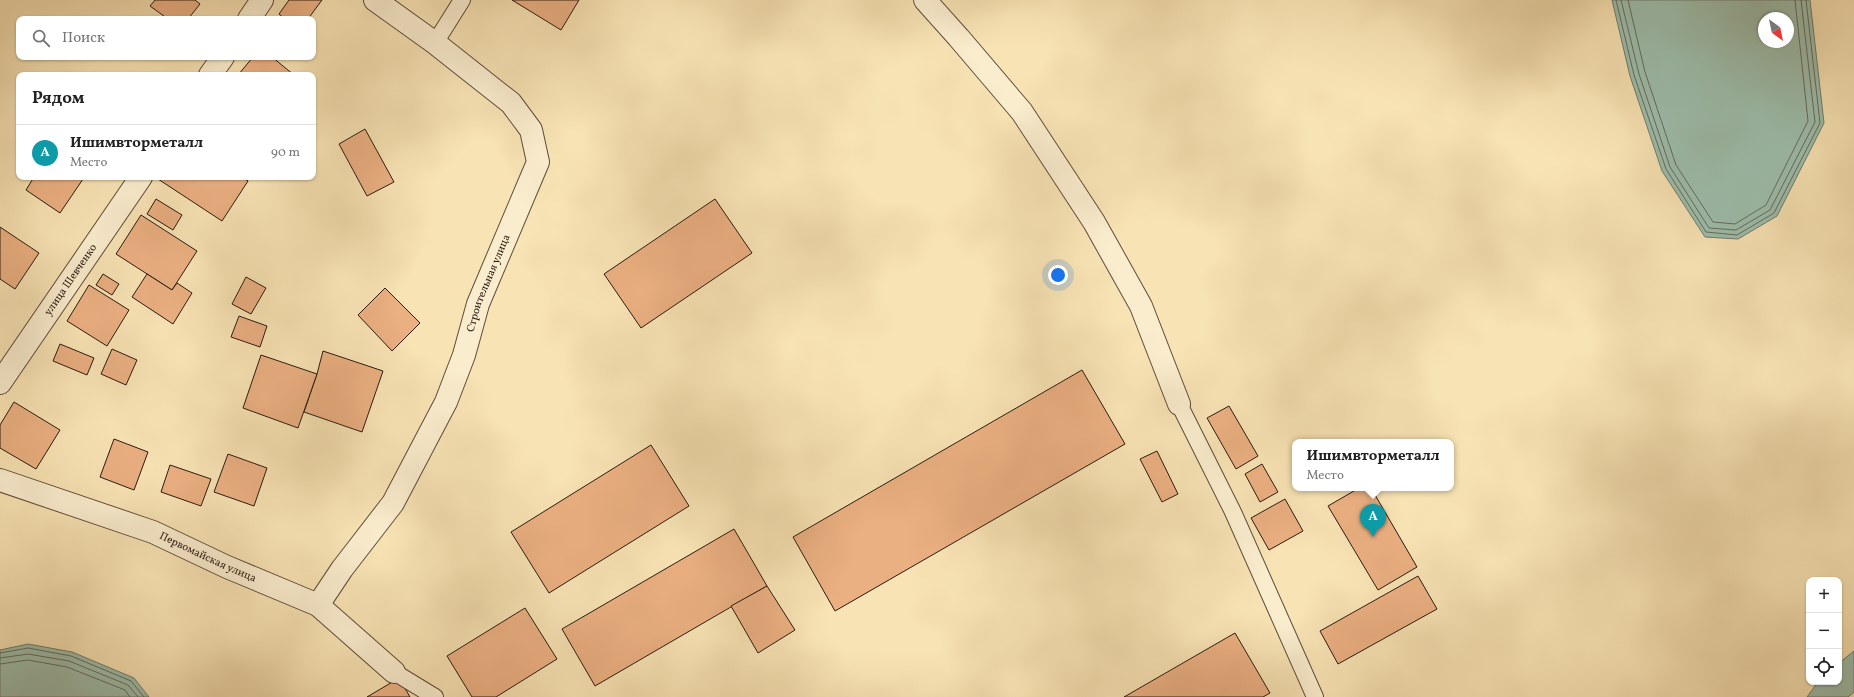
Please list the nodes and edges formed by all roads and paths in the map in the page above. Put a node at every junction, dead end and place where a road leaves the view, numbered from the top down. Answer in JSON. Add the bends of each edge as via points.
{"nodes":[{"id":1,"x":262,"y":0,"type":"edge"},
{"id":2,"x":375,"y":0,"type":"edge"},
{"id":3,"x":462,"y":0,"type":"edge"},
{"id":4,"x":925,"y":0,"type":"edge"},
{"id":5,"x":251,"y":16,"type":"edge"},
{"id":6,"x":435,"y":44,"type":"junction"},
{"id":7,"x":221,"y":60,"type":"edge"},
{"id":8,"x":212,"y":72,"type":"edge"},
{"id":9,"x":139,"y":180,"type":"edge"},
{"id":10,"x":0,"y":382,"type":"edge"},
{"id":11,"x":1179,"y":404,"type":"joint"},
{"id":12,"x":0,"y":480,"type":"edge"},
{"id":13,"x":318,"y":605,"type":"junction"},
{"id":14,"x":394,"y":672,"type":"joint"},
{"id":15,"x":435,"y":697,"type":"edge"},
{"id":16,"x":1315,"y":697,"type":"edge"}],
"edges":[{"from":1,"to":5,"type":"street"},
{"from":2,"to":6,"type":"street","name":"Строительная улица"},
{"from":3,"to":6,"type":"lane"},
{"from":4,"to":11,"type":"street","via":[[1022,112],[1094,222],[1141,306]]},
{"from":6,"to":13,"type":"street","name":"Строительная улица","via":[[511,103],[531,130],[538,162],[478,304],[464,355],[446,402],[393,503],[342,568]]},
{"from":7,"to":8,"type":"street"},
{"from":9,"to":10,"type":"street","name":"улица Шевченко"},
{"from":11,"to":16,"type":"lane","via":[[1233,512]]},
{"from":12,"to":13,"type":"street","name":"Первомайская улица","via":[[153,532],[227,567]]},
{"from":13,"to":14,"type":"street","name":"Первомайская улица"},
{"from":14,"to":15,"type":"lane"}]}
